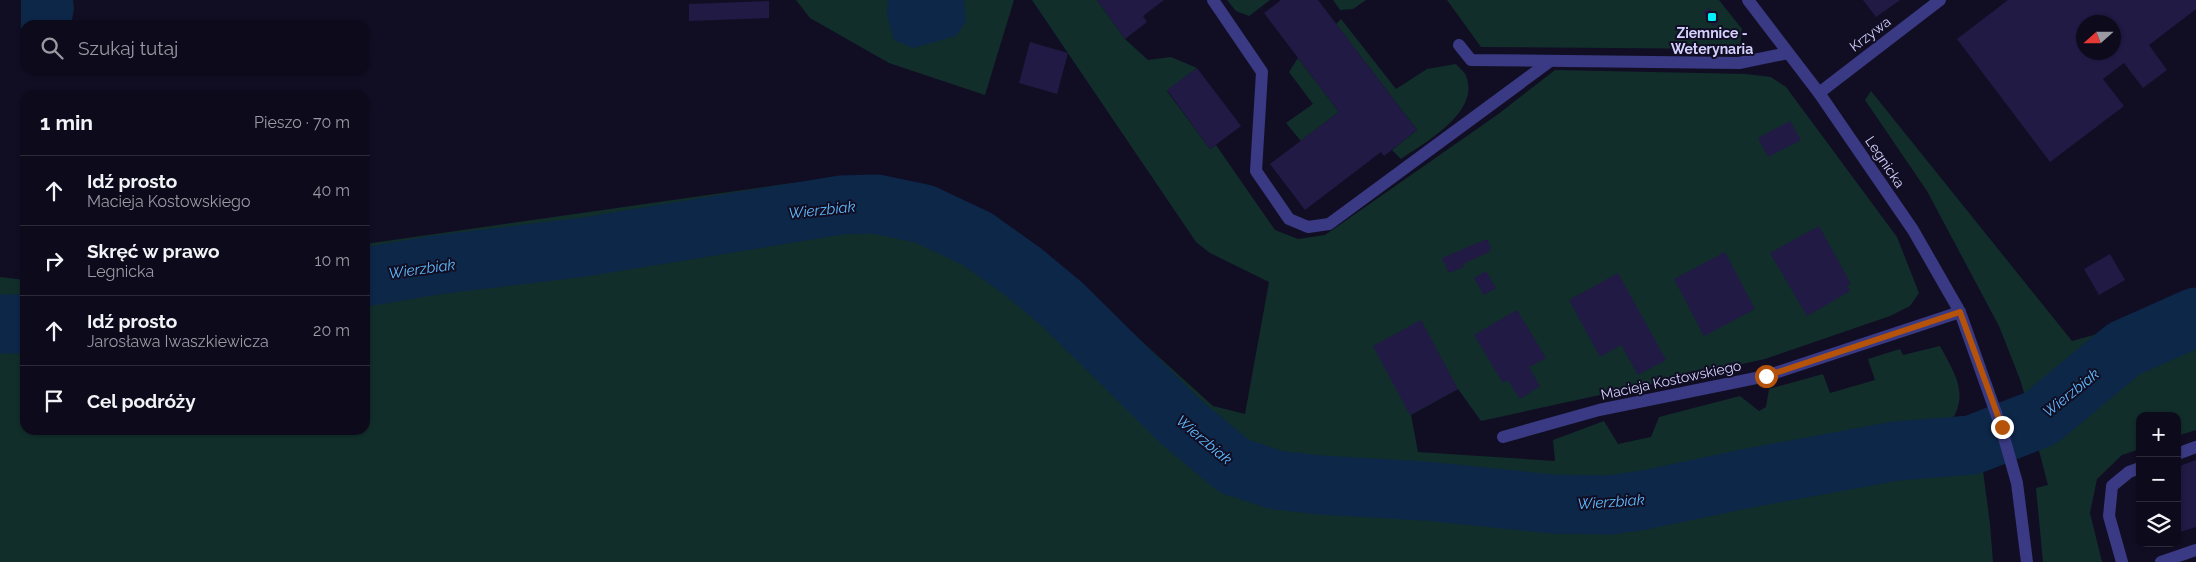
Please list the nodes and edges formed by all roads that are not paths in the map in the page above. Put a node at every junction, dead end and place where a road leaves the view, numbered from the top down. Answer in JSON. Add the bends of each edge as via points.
{"nodes":[{"id":1,"x":1213,"y":0,"type":"edge"},
{"id":2,"x":1748,"y":0,"type":"edge"},
{"id":3,"x":1940,"y":0,"type":"edge"},
{"id":4,"x":1459,"y":45,"type":"dead end"},
{"id":5,"x":1788,"y":53,"type":"junction"},
{"id":6,"x":1549,"y":62,"type":"junction"},
{"id":7,"x":1819,"y":93,"type":"junction"},
{"id":8,"x":1960,"y":312,"type":"junction"},
{"id":9,"x":1503,"y":438,"type":"dead end"},
{"id":10,"x":2196,"y":447,"type":"edge"},
{"id":11,"x":2181,"y":453,"type":"edge"},
{"id":12,"x":2136,"y":469,"type":"edge"},
{"id":13,"x":2196,"y":550,"type":"edge"},
{"id":14,"x":2027,"y":562,"type":"edge"},
{"id":15,"x":2122,"y":562,"type":"edge"},
{"id":16,"x":2162,"y":562,"type":"edge"}],
"edges":[{"from":1,"to":6,"type":"street","via":[[1262,72],[1256,171],[1289,219],[1308,227],[1329,224]]},
{"from":2,"to":5,"type":"street","name":"Legnicka"},
{"from":3,"to":7,"type":"street","name":"Krzywa"},
{"from":4,"to":6,"type":"street","via":[[1471,60]]},
{"from":5,"to":6,"type":"street","via":[[1739,63]]},
{"from":5,"to":7,"type":"street","name":"Legnicka"},
{"from":7,"to":8,"type":"street","name":"Legnicka","via":[[1913,230]]},
{"from":8,"to":9,"type":"street","name":"Macieja Kostowskiego","via":[[1766,376],[1600,410]]},
{"from":8,"to":14,"type":"street","name":"Legnicka","via":[[2002,427],[2017,483]]},
{"from":10,"to":11,"type":"street"},
{"from":12,"to":15,"type":"street","via":[[2112,486],[2109,516]]},
{"from":13,"to":16,"type":"street"}]}
